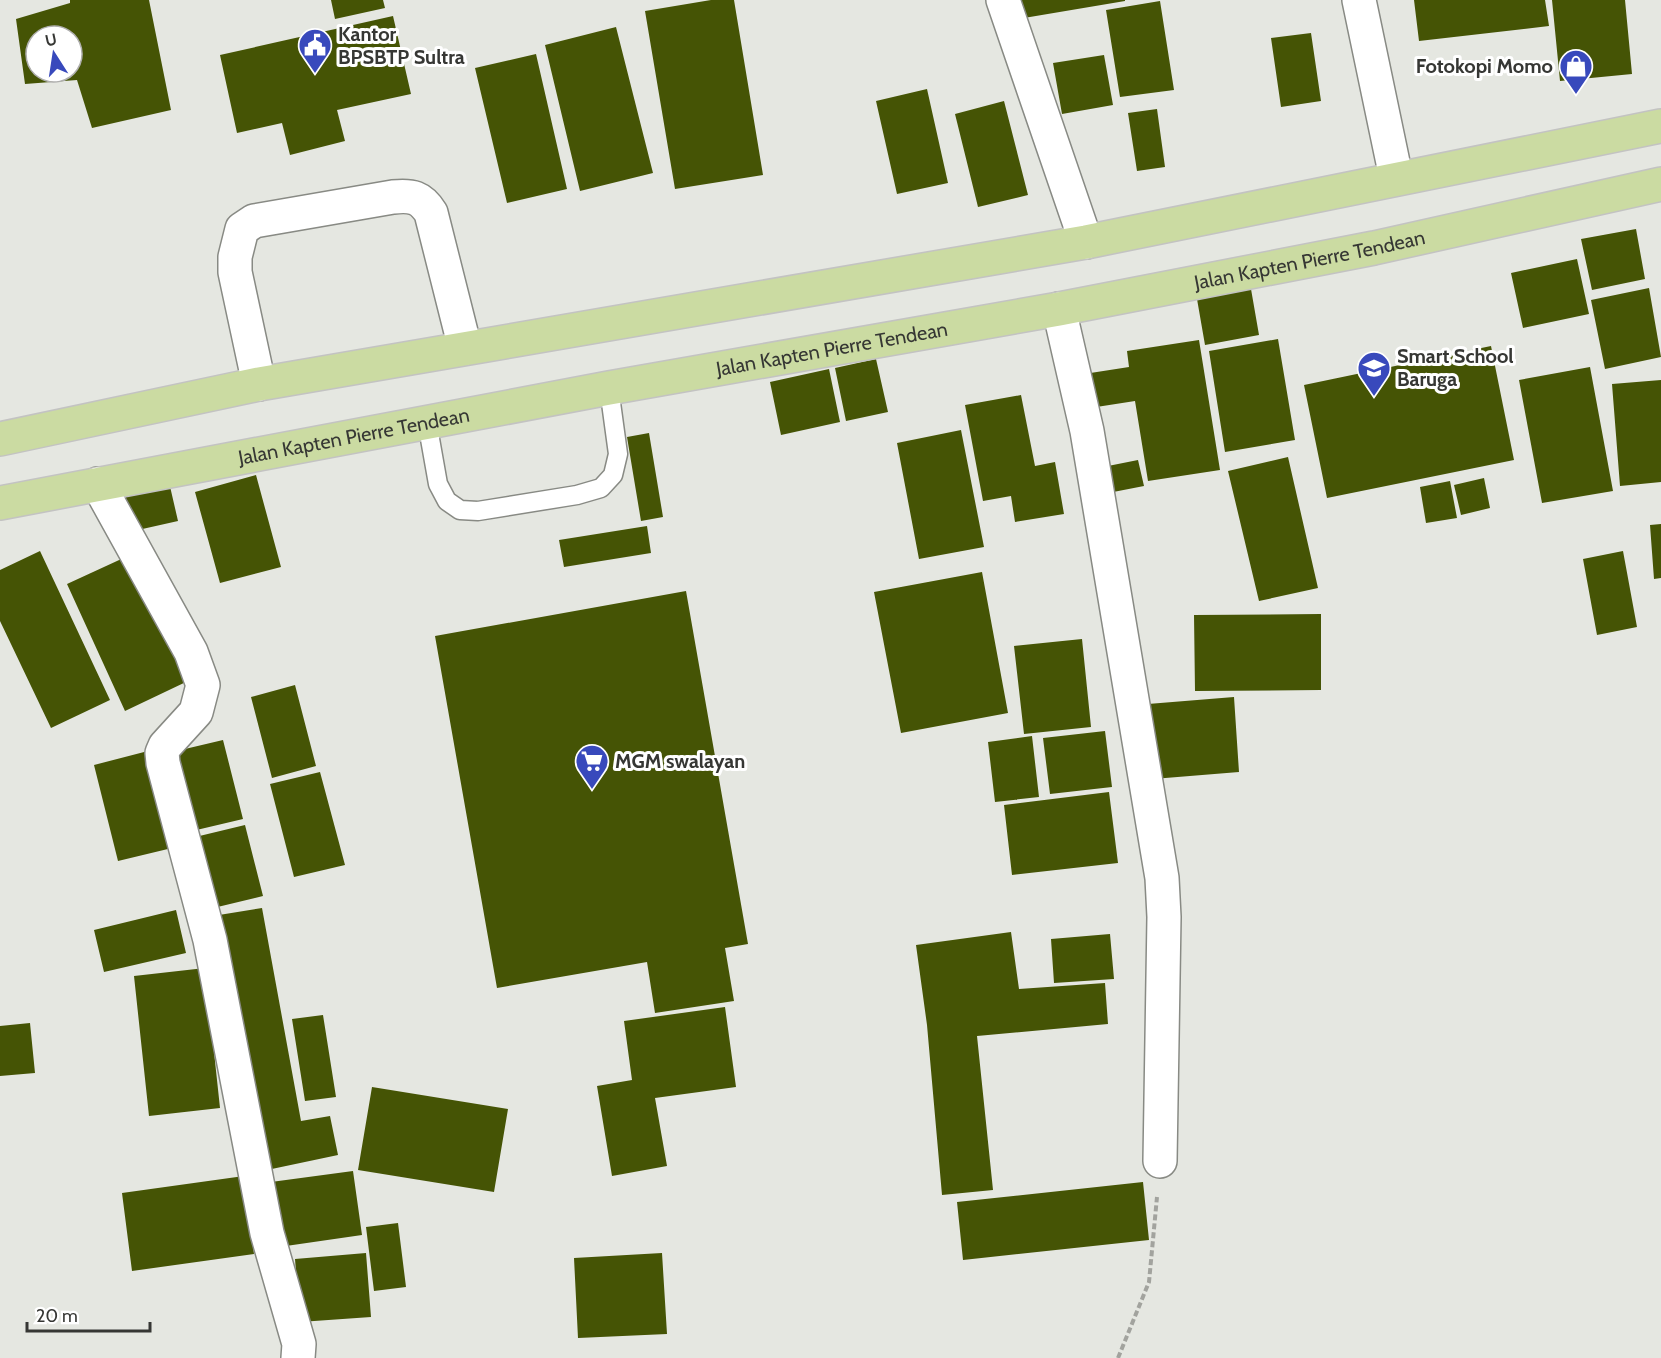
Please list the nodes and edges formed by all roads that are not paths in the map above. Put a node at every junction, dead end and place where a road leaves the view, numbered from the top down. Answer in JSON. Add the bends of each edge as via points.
{"nodes":[{"id":1,"x":1003,"y":0,"type":"edge"},
{"id":2,"x":1359,"y":0,"type":"edge"},
{"id":3,"x":1661,"y":126,"type":"edge"},
{"id":4,"x":1396,"y":177,"type":"junction"},
{"id":5,"x":1661,"y":184,"type":"edge"},
{"id":6,"x":1086,"y":242,"type":"junction"},
{"id":7,"x":1059,"y":309,"type":"junction"},
{"id":8,"x":465,"y":348,"type":"junction"},
{"id":9,"x":259,"y":384,"type":"junction"},
{"id":10,"x":609,"y":387,"type":"junction"},
{"id":11,"x":427,"y":422,"type":"junction"},
{"id":12,"x":0,"y":439,"type":"edge"},
{"id":13,"x":98,"y":484,"type":"junction"},
{"id":14,"x":0,"y":503,"type":"edge"},
{"id":15,"x":1160,"y":1161,"type":"road end"},
{"id":16,"x":298,"y":1358,"type":"edge"}],
"edges":[{"from":1,"to":6,"type":"street"},
{"from":2,"to":4,"type":"street"},
{"from":3,"to":4,"type":"highway"},
{"from":4,"to":6,"type":"highway"},
{"from":5,"to":7,"type":"highway","name":"Jalan Kapten Pierre Tendean","via":[[1374,248]]},
{"from":6,"to":8,"type":"highway"},
{"from":7,"to":10,"type":"highway","name":"Jalan Kapten Pierre Tendean"},
{"from":7,"to":15,"type":"street","via":[[1088,430],[1162,878]]},
{"from":8,"to":9,"type":"highway"},
{"from":8,"to":9,"type":"street","via":[[431,213],[423,201],[410,195],[393,197],[254,221],[243,229],[235,257]]},
{"from":9,"to":12,"type":"highway"},
{"from":10,"to":11,"type":"highway","name":"Jalan Kapten Pierre Tendean"},
{"from":10,"to":11,"type":"lane","via":[[618,454],[613,475],[601,488],[577,495],[477,511],[460,510],[447,501],[438,484]]},
{"from":11,"to":13,"type":"highway","name":"Jalan Kapten Pierre Tendean"},
{"from":13,"to":14,"type":"highway","name":"Jalan Kapten Pierre Tendean"},
{"from":13,"to":16,"type":"street","via":[[191,652],[203,685],[196,712],[165,746],[163,763],[210,940],[267,1233],[299,1344]]}]}
